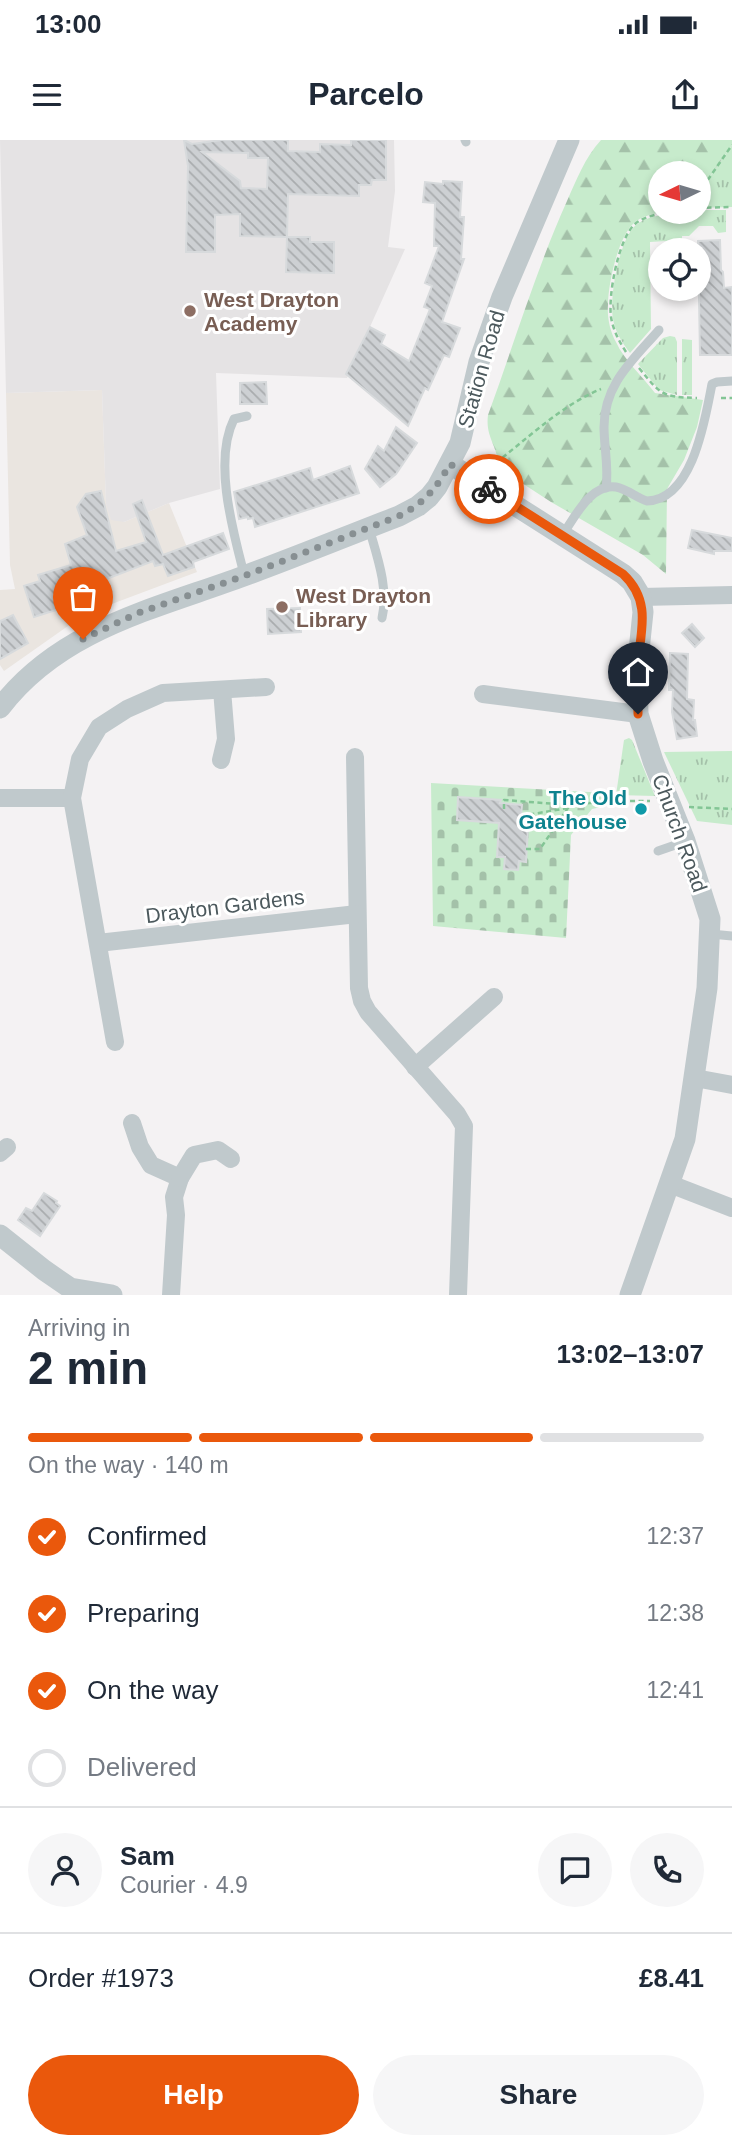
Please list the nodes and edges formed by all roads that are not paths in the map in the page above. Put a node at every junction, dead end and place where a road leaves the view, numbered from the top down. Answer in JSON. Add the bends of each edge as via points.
{"nodes":[{"id":1,"x":569,"y":140,"type":"edge"},
{"id":2,"x":660,"y":330,"type":"dead end"},
{"id":3,"x":732,"y":381,"type":"edge"},
{"id":4,"x":247,"y":416,"type":"dead end"},
{"id":5,"x":450,"y":464,"type":"junction"},
{"id":6,"x":606,"y":488,"type":"junction"},
{"id":7,"x":369,"y":528,"type":"junction"},
{"id":8,"x":562,"y":535,"type":"junction"},
{"id":9,"x":244,"y":576,"type":"junction"},
{"id":10,"x":732,"y":595,"type":"edge"},
{"id":11,"x":640,"y":597,"type":"junction"},
{"id":12,"x":382,"y":618,"type":"dead end"},
{"id":13,"x":266,"y":687,"type":"dead end"},
{"id":14,"x":222,"y":690,"type":"junction"},
{"id":15,"x":484,"y":694,"type":"dead end"},
{"id":16,"x":0,"y":708,"type":"edge"},
{"id":17,"x":638,"y":714,"type":"junction"},
{"id":18,"x":355,"y":757,"type":"dead end"},
{"id":19,"x":221,"y":760,"type":"dead end"},
{"id":20,"x":0,"y":798,"type":"edge"},
{"id":21,"x":72,"y":798,"type":"junction"},
{"id":22,"x":685,"y":841,"type":"junction"},
{"id":23,"x":658,"y":851,"type":"dead end"},
{"id":24,"x":357,"y":914,"type":"junction"},
{"id":25,"x":709,"y":934,"type":"junction"},
{"id":26,"x":732,"y":936,"type":"edge"},
{"id":27,"x":98,"y":943,"type":"junction"},
{"id":28,"x":494,"y":997,"type":"dead end"},
{"id":29,"x":115,"y":1042,"type":"dead end"},
{"id":30,"x":415,"y":1067,"type":"junction"},
{"id":31,"x":695,"y":1078,"type":"junction"},
{"id":32,"x":732,"y":1085,"type":"edge"},
{"id":33,"x":132,"y":1123,"type":"dead end"},
{"id":34,"x":231,"y":1159,"type":"dead end"},
{"id":35,"x":180,"y":1178,"type":"junction"},
{"id":36,"x":670,"y":1184,"type":"junction"},
{"id":37,"x":732,"y":1208,"type":"edge"},
{"id":38,"x":0,"y":1234,"type":"edge"},
{"id":39,"x":112,"y":1295,"type":"edge"},
{"id":40,"x":171,"y":1295,"type":"edge"},
{"id":41,"x":458,"y":1295,"type":"edge"},
{"id":42,"x":630,"y":1295,"type":"edge"}],
"edges":[{"from":1,"to":5,"type":"street","name":"Station Road","via":[[502,297]]},
{"from":2,"to":6,"type":"lane","via":[[614,384],[606,407]]},
{"from":3,"to":6,"type":"lane","via":[[714,382],[692,461],[666,496],[647,501],[619,488]]},
{"from":4,"to":9,"type":"lane","via":[[234,419],[230,428],[225,479]]},
{"from":5,"to":7,"type":"street","name":"Station Road","via":[[418,506]]},
{"from":5,"to":8,"type":"street"},
{"from":6,"to":8,"type":"lane","via":[[588,499]]},
{"from":7,"to":9,"type":"street","name":"Station Road"},
{"from":7,"to":12,"type":"lane","via":[[380,568]]},
{"from":8,"to":11,"type":"street","via":[[623,574]]},
{"from":9,"to":16,"type":"street","name":"Station Road","via":[[138,613],[75,643],[27,677]]},
{"from":10,"to":11,"type":"street"},
{"from":11,"to":17,"type":"street","name":"Church Road"},
{"from":13,"to":14,"type":"street"},
{"from":14,"to":19,"type":"street","via":[[226,739]]},
{"from":14,"to":21,"type":"street","via":[[163,693],[99,727],[80,759]]},
{"from":15,"to":17,"type":"street"},
{"from":17,"to":22,"type":"street","name":"Church Road"},
{"from":18,"to":24,"type":"street"},
{"from":20,"to":21,"type":"street"},
{"from":21,"to":27,"type":"street"},
{"from":22,"to":23,"type":"lane"},
{"from":22,"to":25,"type":"street","name":"Church Road","via":[[710,919]]},
{"from":24,"to":27,"type":"street","name":"Drayton Gardens"},
{"from":24,"to":30,"type":"street","via":[[362,1001]]},
{"from":25,"to":26,"type":"lane"},
{"from":25,"to":31,"type":"street","name":"Church Road"},
{"from":27,"to":29,"type":"street"},
{"from":28,"to":30,"type":"street"},
{"from":30,"to":41,"type":"street","via":[[464,1126]]},
{"from":31,"to":32,"type":"street"},
{"from":31,"to":36,"type":"street","name":"Church Road","via":[[685,1139]]},
{"from":33,"to":35,"type":"street","via":[[150,1165]]},
{"from":34,"to":35,"type":"street","via":[[218,1150],[194,1155]]},
{"from":35,"to":40,"type":"street","via":[[174,1196]]},
{"from":36,"to":37,"type":"street"},
{"from":36,"to":42,"type":"street","name":"Church Road"},
{"from":38,"to":39,"type":"street","via":[[70,1288]]}]}
